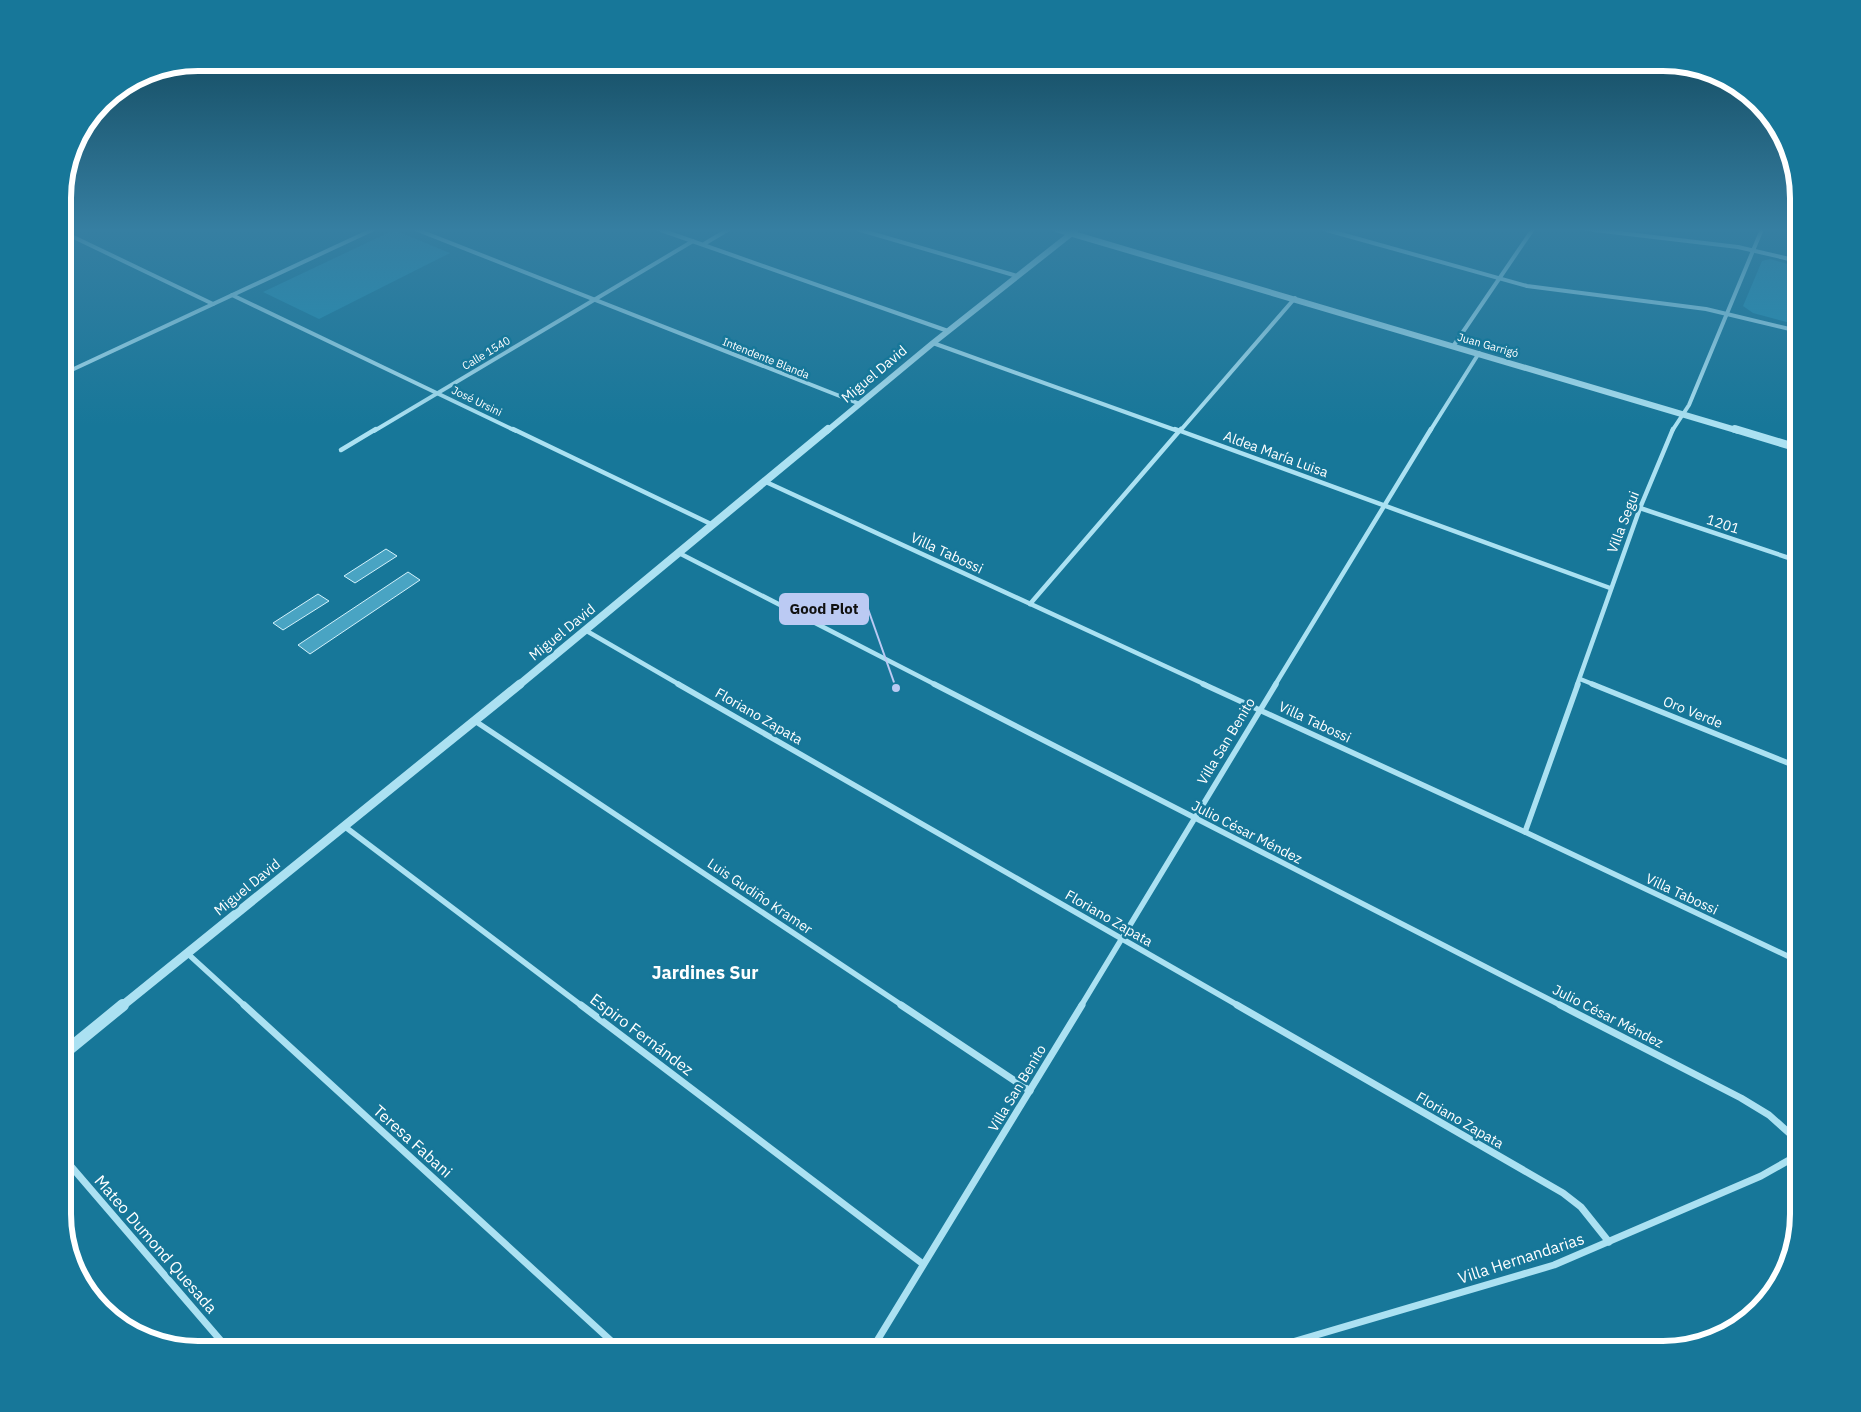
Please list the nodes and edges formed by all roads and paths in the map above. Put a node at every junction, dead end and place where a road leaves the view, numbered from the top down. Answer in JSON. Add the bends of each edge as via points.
{"nodes":[{"id":1,"x":194,"y":295,"type":"edge"},
{"id":2,"x":232,"y":295,"type":"joint"},
{"id":3,"x":583,"y":295,"type":"edge"},
{"id":4,"x":601,"y":295,"type":"edge"},
{"id":5,"x":845,"y":295,"type":"edge"},
{"id":6,"x":994,"y":295,"type":"edge"},
{"id":7,"x":1284,"y":295,"type":"edge"},
{"id":8,"x":1488,"y":295,"type":"edge"},
{"id":9,"x":1593,"y":295,"type":"edge"},
{"id":10,"x":1735,"y":295,"type":"edge"},
{"id":11,"x":1294,"y":298,"type":"junction"},
{"id":12,"x":594,"y":299,"type":"junction"},
{"id":13,"x":213,"y":304,"type":"junction"},
{"id":14,"x":1728,"y":313,"type":"junction"},
{"id":15,"x":1790,"y":329,"type":"edge"},
{"id":16,"x":948,"y":332,"type":"junction"},
{"id":17,"x":933,"y":343,"type":"junction"},
{"id":18,"x":1454,"y":345,"type":"junction"},
{"id":19,"x":1480,"y":352,"type":"junction"},
{"id":20,"x":72,"y":370,"type":"edge"},
{"id":21,"x":438,"y":392,"type":"junction"},
{"id":22,"x":860,"y":404,"type":"junction"},
{"id":23,"x":1684,"y":413,"type":"junction"},
{"id":24,"x":1180,"y":431,"type":"junction"},
{"id":25,"x":1790,"y":446,"type":"edge"},
{"id":26,"x":341,"y":450,"type":"dead end"},
{"id":27,"x":766,"y":482,"type":"junction"},
{"id":28,"x":1384,"y":504,"type":"junction"},
{"id":29,"x":1640,"y":508,"type":"junction"},
{"id":30,"x":713,"y":525,"type":"junction"},
{"id":31,"x":679,"y":553,"type":"junction"},
{"id":32,"x":1790,"y":558,"type":"edge"},
{"id":33,"x":1610,"y":588,"type":"junction"},
{"id":34,"x":1030,"y":604,"type":"junction"},
{"id":35,"x":585,"y":630,"type":"junction"},
{"id":36,"x":1580,"y":679,"type":"junction"},
{"id":37,"x":1260,"y":709,"type":"junction"},
{"id":38,"x":475,"y":721,"type":"junction"},
{"id":39,"x":1790,"y":763,"type":"edge"},
{"id":40,"x":1194,"y":819,"type":"junction"},
{"id":41,"x":344,"y":826,"type":"junction"},
{"id":42,"x":1525,"y":832,"type":"junction"},
{"id":43,"x":1121,"y":940,"type":"junction"},
{"id":44,"x":187,"y":953,"type":"junction"},
{"id":45,"x":1790,"y":957,"type":"edge"},
{"id":46,"x":72,"y":1047,"type":"edge"},
{"id":47,"x":1030,"y":1092,"type":"junction"},
{"id":48,"x":1790,"y":1134,"type":"edge"},
{"id":49,"x":1790,"y":1159,"type":"edge"},
{"id":50,"x":72,"y":1168,"type":"edge"},
{"id":51,"x":1609,"y":1242,"type":"junction"},
{"id":52,"x":923,"y":1264,"type":"junction"},
{"id":53,"x":220,"y":1341,"type":"edge"},
{"id":54,"x":610,"y":1341,"type":"edge"},
{"id":55,"x":877,"y":1341,"type":"edge"},
{"id":56,"x":1295,"y":1341,"type":"edge"}],
"edges":[{"from":1,"to":13,"type":"street"},
{"from":2,"to":13,"type":"street"},
{"from":2,"to":21,"type":"street","name":"José Ursini"},
{"from":3,"to":12,"type":"street","name":"Intendente Blanda"},
{"from":4,"to":12,"type":"street","name":"Calle 1540"},
{"from":5,"to":16,"type":"street"},
{"from":6,"to":16,"type":"street","name":"Miguel David"},
{"from":7,"to":11,"type":"street","name":"Juan Garrigó"},
{"from":8,"to":18,"type":"street"},
{"from":9,"to":14,"type":"street"},
{"from":10,"to":14,"type":"street","name":"Villa Segui"},
{"from":11,"to":18,"type":"street","name":"Juan Garrigó"},
{"from":11,"to":24,"type":"street"},
{"from":12,"to":21,"type":"street","name":"Calle 1540"},
{"from":12,"to":22,"type":"street","name":"Intendente Blanda"},
{"from":13,"to":20,"type":"street"},
{"from":14,"to":15,"type":"street"},
{"from":14,"to":23,"type":"street","name":"Villa Segui"},
{"from":16,"to":17,"type":"street","name":"Miguel David"},
{"from":17,"to":22,"type":"street","name":"Miguel David"},
{"from":17,"to":24,"type":"street","name":"Aldea María Luisa"},
{"from":18,"to":19,"type":"street","name":"Juan Garrigó"},
{"from":19,"to":23,"type":"street","name":"Juan Garrigó"},
{"from":19,"to":28,"type":"street","name":"Villa San Benito"},
{"from":21,"to":26,"type":"street","name":"Calle 1540"},
{"from":21,"to":30,"type":"street","name":"José Ursini"},
{"from":22,"to":27,"type":"street","name":"Miguel David"},
{"from":23,"to":25,"type":"street","name":"Juan Garrigó"},
{"from":23,"to":29,"type":"street","name":"Villa Segui","via":[[1675,424]]},
{"from":24,"to":28,"type":"street","name":"Aldea María Luisa"},
{"from":24,"to":34,"type":"street"},
{"from":27,"to":30,"type":"street","name":"Miguel David"},
{"from":27,"to":34,"type":"street","name":"Villa Tabossi"},
{"from":28,"to":33,"type":"street","name":"Aldea María Luisa"},
{"from":28,"to":37,"type":"street","name":"Villa San Benito"},
{"from":29,"to":32,"type":"street","name":"1201"},
{"from":29,"to":33,"type":"street","name":"Villa Segui"},
{"from":30,"to":31,"type":"street","name":"Miguel David"},
{"from":31,"to":35,"type":"street","name":"Miguel David"},
{"from":31,"to":40,"type":"street","name":"Julio César Méndez"},
{"from":33,"to":36,"type":"street","name":"Villa Segui"},
{"from":34,"to":37,"type":"street","name":"Villa Tabossi"},
{"from":35,"to":38,"type":"street","name":"Miguel David"},
{"from":35,"to":43,"type":"street","name":"Floriano Zapata"},
{"from":36,"to":39,"type":"street","name":"Oro Verde"},
{"from":36,"to":42,"type":"street","name":"Villa Segui"},
{"from":37,"to":40,"type":"street","name":"Villa San Benito"},
{"from":37,"to":42,"type":"street","name":"Villa Tabossi"},
{"from":38,"to":41,"type":"street","name":"Miguel David"},
{"from":38,"to":47,"type":"street","name":"Luis Gudiño Kramer"},
{"from":40,"to":43,"type":"street","name":"Villa San Benito"},
{"from":40,"to":48,"type":"street","name":"Julio César Méndez","via":[[1741,1098],[1769,1115]]},
{"from":41,"to":44,"type":"street","name":"Miguel David"},
{"from":41,"to":52,"type":"street","name":"Espiro Fernández"},
{"from":42,"to":45,"type":"street","name":"Villa Tabossi"},
{"from":43,"to":47,"type":"street","name":"Villa San Benito"},
{"from":43,"to":51,"type":"street","name":"Floriano Zapata","via":[[1563,1193],[1581,1207]]},
{"from":44,"to":46,"type":"street","name":"Miguel David"},
{"from":44,"to":54,"type":"street","name":"Teresa Fabani"},
{"from":47,"to":52,"type":"street","name":"Villa San Benito"},
{"from":49,"to":51,"type":"street","name":"Villa Hernandarias","via":[[1761,1176]]},
{"from":50,"to":53,"type":"street","name":"Mateo Dumond Quesada"},
{"from":51,"to":56,"type":"street","name":"Villa Hernandarias","via":[[1554,1265]]},
{"from":52,"to":55,"type":"street","name":"Villa San Benito"}]}
